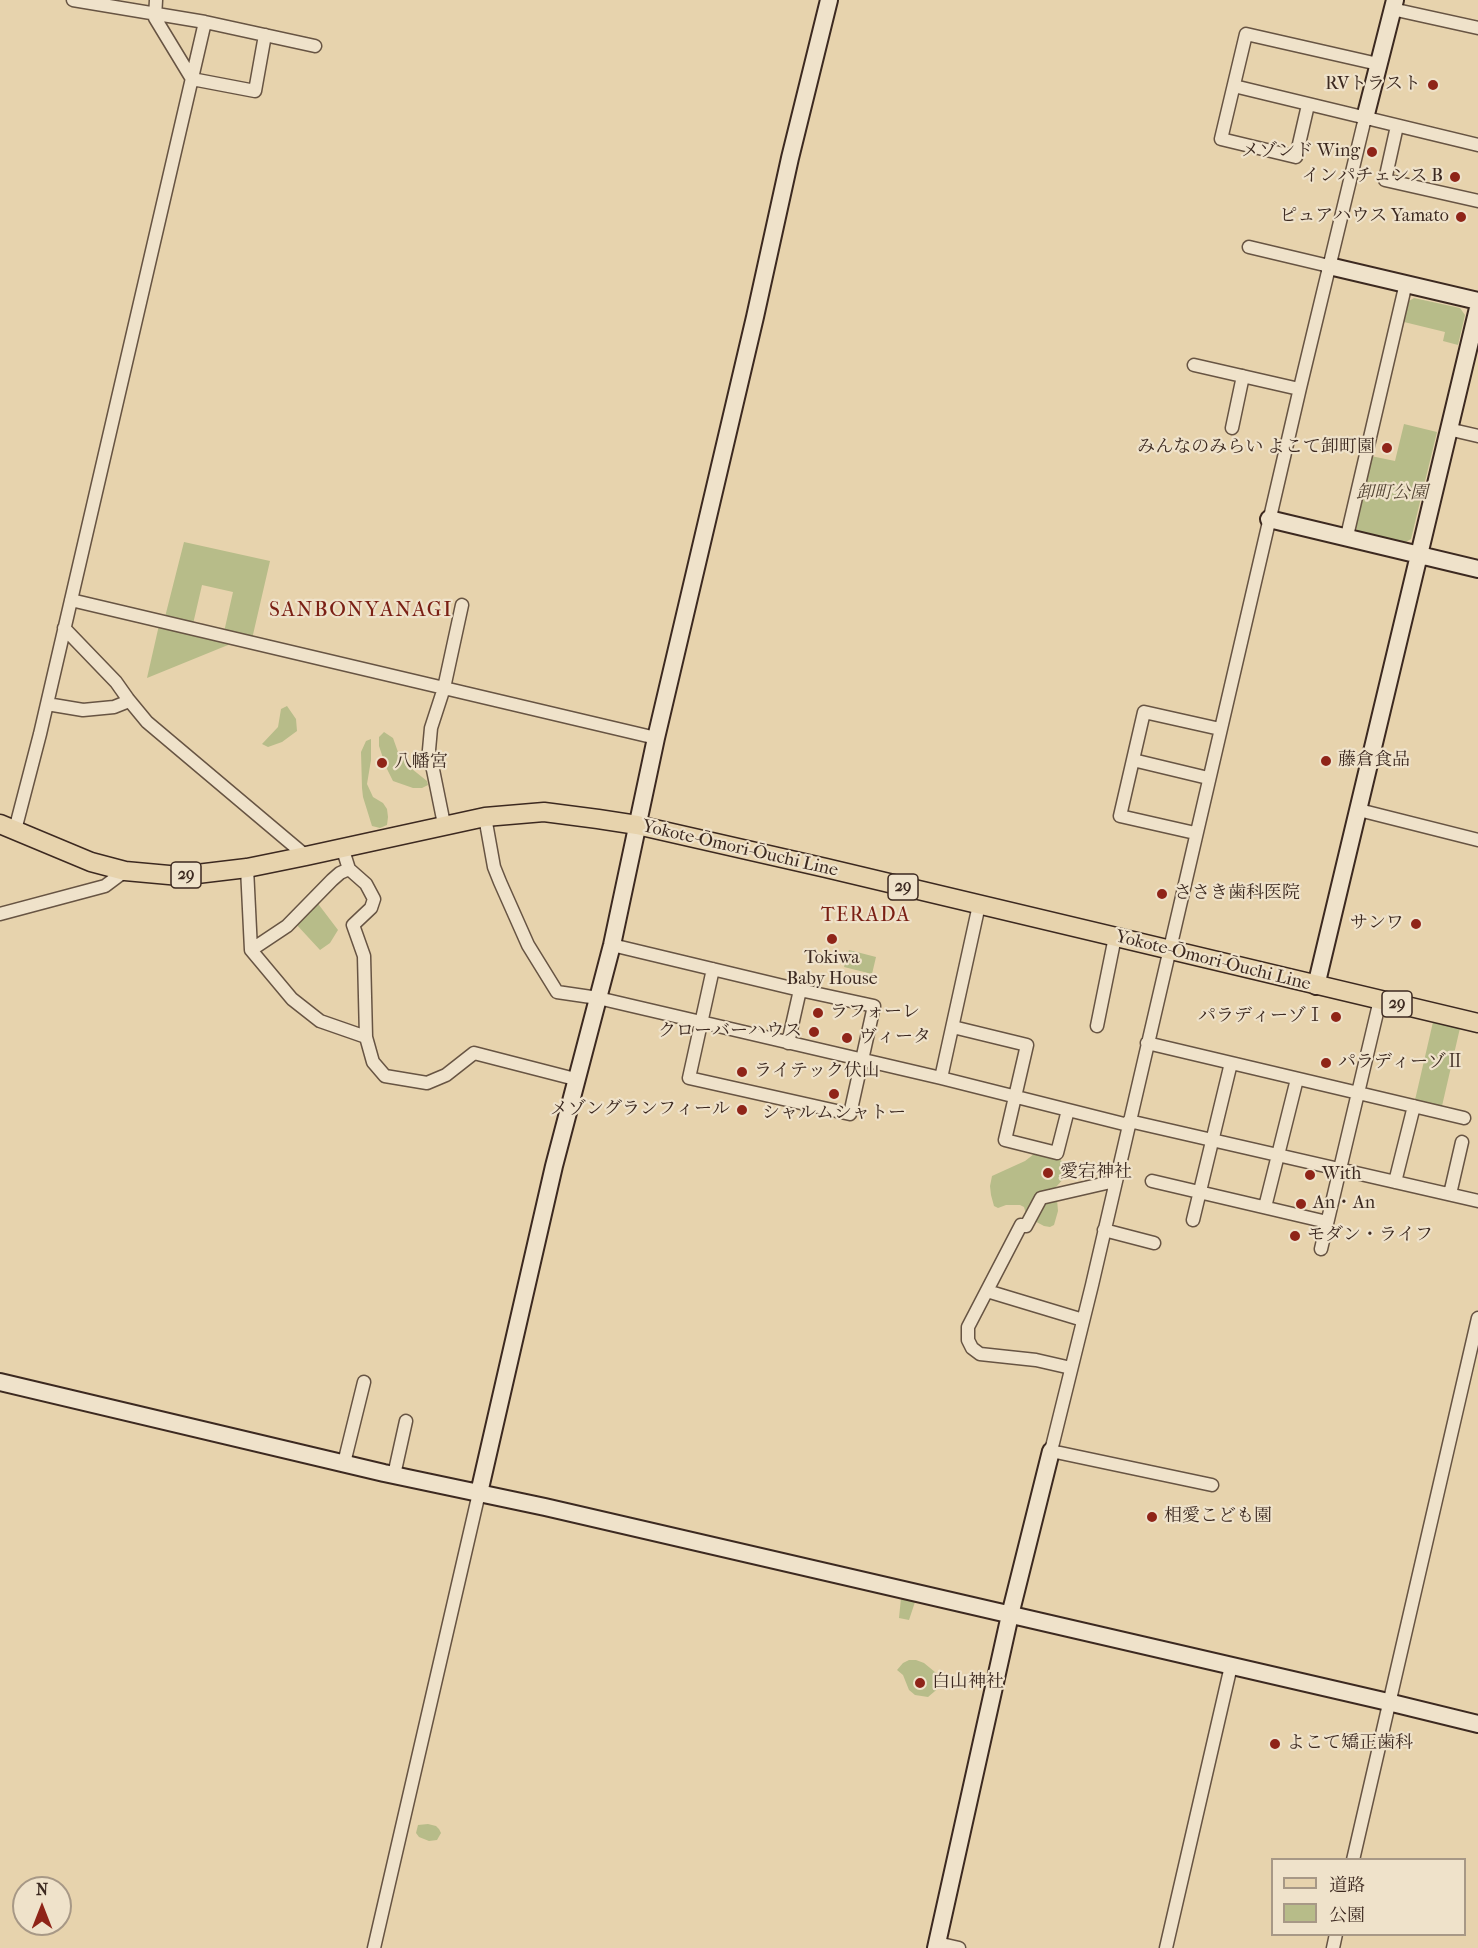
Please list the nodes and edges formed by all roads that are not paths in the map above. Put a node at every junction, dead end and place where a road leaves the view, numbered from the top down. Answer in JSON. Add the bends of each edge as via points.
{"nodes":[{"id":1,"x":73,"y":0,"type":"edge"},
{"id":2,"x":829,"y":0,"type":"edge"},
{"id":3,"x":1394,"y":4,"type":"edge"},
{"id":4,"x":155,"y":6,"type":"edge"},
{"id":5,"x":205,"y":22,"type":"junction"},
{"id":6,"x":1478,"y":28,"type":"edge"},
{"id":7,"x":265,"y":35,"type":"junction"},
{"id":8,"x":315,"y":46,"type":"dead end"},
{"id":9,"x":1378,"y":64,"type":"junction"},
{"id":10,"x":192,"y":80,"type":"junction"},
{"id":11,"x":1234,"y":86,"type":"junction"},
{"id":12,"x":1308,"y":105,"type":"junction"},
{"id":13,"x":1365,"y":118,"type":"junction"},
{"id":14,"x":1397,"y":126,"type":"junction"},
{"id":15,"x":1478,"y":145,"type":"edge"},
{"id":16,"x":1478,"y":201,"type":"edge"},
{"id":17,"x":1250,"y":247,"type":"dead end"},
{"id":18,"x":1329,"y":266,"type":"junction"},
{"id":19,"x":1407,"y":283,"type":"junction"},
{"id":20,"x":1478,"y":301,"type":"edge"},
{"id":21,"x":1478,"y":308,"type":"edge"},
{"id":22,"x":1194,"y":365,"type":"dead end"},
{"id":23,"x":1243,"y":376,"type":"junction"},
{"id":24,"x":1299,"y":389,"type":"junction"},
{"id":25,"x":1232,"y":428,"type":"dead end"},
{"id":26,"x":1449,"y":429,"type":"junction"},
{"id":27,"x":1478,"y":436,"type":"edge"},
{"id":28,"x":1269,"y":519,"type":"junction"},
{"id":29,"x":1347,"y":536,"type":"junction"},
{"id":30,"x":1419,"y":555,"type":"junction"},
{"id":31,"x":1478,"y":569,"type":"edge"},
{"id":32,"x":71,"y":600,"type":"junction"},
{"id":33,"x":462,"y":605,"type":"dead end"},
{"id":34,"x":64,"y":628,"type":"junction"},
{"id":35,"x":444,"y":688,"type":"junction"},
{"id":36,"x":129,"y":701,"type":"junction"},
{"id":37,"x":47,"y":704,"type":"junction"},
{"id":38,"x":1220,"y":729,"type":"junction"},
{"id":39,"x":656,"y":738,"type":"junction"},
{"id":40,"x":1133,"y":760,"type":"junction"},
{"id":41,"x":1208,"y":778,"type":"junction"},
{"id":42,"x":1359,"y":810,"type":"junction"},
{"id":43,"x":485,"y":817,"type":"junction"},
{"id":44,"x":444,"y":824,"type":"junction"},
{"id":45,"x":637,"y":825,"type":"junction"},
{"id":46,"x":8,"y":827,"type":"edge"},
{"id":47,"x":1195,"y":833,"type":"junction"},
{"id":48,"x":1478,"y":840,"type":"edge"},
{"id":49,"x":342,"y":847,"type":"junction"},
{"id":50,"x":306,"y":856,"type":"junction"},
{"id":51,"x":247,"y":868,"type":"junction"},
{"id":52,"x":349,"y":869,"type":"junction"},
{"id":53,"x":125,"y":871,"type":"junction"},
{"id":54,"x":979,"y":905,"type":"junction"},
{"id":55,"x":0,"y":914,"type":"edge"},
{"id":56,"x":1115,"y":937,"type":"junction"},
{"id":57,"x":612,"y":945,"type":"junction"},
{"id":58,"x":1169,"y":949,"type":"junction"},
{"id":59,"x":251,"y":950,"type":"junction"},
{"id":60,"x":713,"y":969,"type":"junction"},
{"id":61,"x":1316,"y":986,"type":"junction"},
{"id":62,"x":800,"y":990,"type":"junction"},
{"id":63,"x":598,"y":998,"type":"junction"},
{"id":64,"x":1380,"y":1000,"type":"junction"},
{"id":65,"x":701,"y":1022,"type":"junction"},
{"id":66,"x":1478,"y":1023,"type":"edge"},
{"id":67,"x":1097,"y":1026,"type":"dead end"},
{"id":68,"x":953,"y":1027,"type":"junction"},
{"id":69,"x":366,"y":1037,"type":"junction"},
{"id":70,"x":788,"y":1043,"type":"junction"},
{"id":71,"x":1147,"y":1043,"type":"junction"},
{"id":72,"x":862,"y":1061,"type":"junction"},
{"id":73,"x":1231,"y":1063,"type":"junction"},
{"id":74,"x":941,"y":1078,"type":"junction"},
{"id":75,"x":575,"y":1079,"type":"junction"},
{"id":76,"x":1297,"y":1079,"type":"junction"},
{"id":77,"x":1358,"y":1093,"type":"junction"},
{"id":78,"x":1016,"y":1097,"type":"junction"},
{"id":79,"x":1414,"y":1106,"type":"junction"},
{"id":80,"x":1068,"y":1110,"type":"junction"},
{"id":81,"x":1464,"y":1118,"type":"dead end"},
{"id":82,"x":1129,"y":1123,"type":"junction"},
{"id":83,"x":1213,"y":1140,"type":"junction"},
{"id":84,"x":1462,"y":1142,"type":"dead end"},
{"id":85,"x":1278,"y":1155,"type":"junction"},
{"id":86,"x":1340,"y":1169,"type":"junction"},
{"id":87,"x":1115,"y":1181,"type":"junction"},
{"id":88,"x":1152,"y":1181,"type":"dead end"},
{"id":89,"x":1395,"y":1182,"type":"junction"},
{"id":90,"x":1200,"y":1192,"type":"junction"},
{"id":91,"x":1450,"y":1194,"type":"junction"},
{"id":92,"x":1478,"y":1201,"type":"edge"},
{"id":93,"x":1265,"y":1207,"type":"junction"},
{"id":94,"x":1193,"y":1220,"type":"dead end"},
{"id":95,"x":1327,"y":1222,"type":"junction"},
{"id":96,"x":1104,"y":1230,"type":"junction"},
{"id":97,"x":1154,"y":1243,"type":"dead end"},
{"id":98,"x":1321,"y":1249,"type":"dead end"},
{"id":99,"x":987,"y":1291,"type":"junction"},
{"id":100,"x":1478,"y":1318,"type":"edge"},
{"id":101,"x":1083,"y":1320,"type":"junction"},
{"id":102,"x":1071,"y":1368,"type":"junction"},
{"id":103,"x":0,"y":1382,"type":"edge"},
{"id":104,"x":364,"y":1382,"type":"dead end"},
{"id":105,"x":406,"y":1421,"type":"dead end"},
{"id":106,"x":1051,"y":1451,"type":"junction"},
{"id":107,"x":344,"y":1463,"type":"junction"},
{"id":108,"x":394,"y":1475,"type":"junction"},
{"id":109,"x":1212,"y":1485,"type":"dead end"},
{"id":110,"x":478,"y":1493,"type":"junction"},
{"id":111,"x":1010,"y":1615,"type":"junction"},
{"id":112,"x":1231,"y":1666,"type":"junction"},
{"id":113,"x":1388,"y":1702,"type":"junction"},
{"id":114,"x":1478,"y":1724,"type":"edge"},
{"id":115,"x":1353,"y":1858,"type":"edge"},
{"id":116,"x":937,"y":1945,"type":"edge"},
{"id":117,"x":374,"y":1948,"type":"edge"},
{"id":118,"x":959,"y":1948,"type":"edge"},
{"id":119,"x":1166,"y":1948,"type":"edge"}],
"edges":[{"from":1,"to":4,"type":"street"},
{"from":2,"to":39,"type":"street"},
{"from":3,"to":6,"type":"street"},
{"from":3,"to":9,"type":"street"},
{"from":4,"to":5,"type":"street"},
{"from":4,"to":10,"type":"street","via":[[155,18]]},
{"from":5,"to":7,"type":"street"},
{"from":5,"to":10,"type":"street"},
{"from":7,"to":8,"type":"street"},
{"from":7,"to":10,"type":"street","via":[[255,91]]},
{"from":9,"to":11,"type":"street","via":[[1246,34]]},
{"from":9,"to":13,"type":"street"},
{"from":10,"to":32,"type":"street"},
{"from":11,"to":12,"type":"street"},
{"from":11,"to":12,"type":"street","via":[[1221,140],[1296,157]]},
{"from":12,"to":13,"type":"street"},
{"from":13,"to":14,"type":"street"},
{"from":13,"to":18,"type":"street"},
{"from":14,"to":15,"type":"street"},
{"from":14,"to":16,"type":"street","via":[[1385,180]]},
{"from":17,"to":18,"type":"street"},
{"from":18,"to":19,"type":"street"},
{"from":18,"to":24,"type":"street"},
{"from":19,"to":20,"type":"street"},
{"from":19,"to":29,"type":"street"},
{"from":21,"to":26,"type":"street"},
{"from":22,"to":23,"type":"street"},
{"from":23,"to":24,"type":"street"},
{"from":23,"to":25,"type":"street"},
{"from":24,"to":28,"type":"street"},
{"from":26,"to":27,"type":"street"},
{"from":26,"to":30,"type":"street"},
{"from":28,"to":29,"type":"street"},
{"from":28,"to":38,"type":"street"},
{"from":29,"to":30,"type":"street"},
{"from":30,"to":31,"type":"street"},
{"from":30,"to":42,"type":"street"},
{"from":32,"to":34,"type":"street"},
{"from":32,"to":35,"type":"street"},
{"from":33,"to":35,"type":"street"},
{"from":34,"to":36,"type":"street"},
{"from":34,"to":37,"type":"street"},
{"from":35,"to":39,"type":"street"},
{"from":35,"to":44,"type":"street","via":[[431,728],[429,750]]},
{"from":36,"to":37,"type":"street","via":[[83,710]]},
{"from":36,"to":50,"type":"street","via":[[147,722]]},
{"from":37,"to":46,"type":"street"},
{"from":38,"to":40,"type":"street","via":[[1144,712]]},
{"from":38,"to":41,"type":"street"},
{"from":39,"to":45,"type":"street"},
{"from":40,"to":41,"type":"street"},
{"from":40,"to":47,"type":"street","via":[[1120,816]]},
{"from":41,"to":47,"type":"street"},
{"from":42,"to":48,"type":"street"},
{"from":42,"to":61,"type":"street"},
{"from":43,"to":44,"type":"main road","name":"Yokote-Ōmori-Ōuchi Line","number":"29"},
{"from":43,"to":45,"type":"main road","name":"Yokote-Ōmori-Ōuchi Line","number":"29","via":[[544,812]]},
{"from":43,"to":63,"type":"street","via":[[494,867],[528,945],[557,992]]},
{"from":44,"to":49,"type":"main road","name":"Yokote-Ōmori-Ōuchi Line","number":"29"},
{"from":45,"to":54,"type":"main road","name":"Yokote-Ōmori-Ōuchi Line","number":"29"},
{"from":45,"to":57,"type":"street"},
{"from":46,"to":53,"type":"main road","name":"Yokote-Ōmori-Ōuchi Line","number":"29","via":[[91,862]]},
{"from":47,"to":58,"type":"street"},
{"from":49,"to":50,"type":"main road","name":"Yokote-Ōmori-Ōuchi Line","number":"29"},
{"from":49,"to":52,"type":"street"},
{"from":50,"to":51,"type":"main road","name":"Yokote-Ōmori-Ōuchi Line","number":"29"},
{"from":51,"to":53,"type":"main road","name":"Yokote-Ōmori-Ōuchi Line","number":"29","via":[[180,876]]},
{"from":51,"to":59,"type":"street"},
{"from":52,"to":59,"type":"street","via":[[332,880],[287,926]]},
{"from":52,"to":69,"type":"street","via":[[366,884],[374,899],[372,908],[353,925],[364,956]]},
{"from":53,"to":55,"type":"street","via":[[105,886]]},
{"from":54,"to":56,"type":"main road","name":"Yokote-Ōmori-Ōuchi Line","number":"29"},
{"from":54,"to":68,"type":"street"},
{"from":56,"to":58,"type":"main road","name":"Yokote-Ōmori-Ōuchi Line","number":"29"},
{"from":56,"to":67,"type":"street"},
{"from":57,"to":60,"type":"street"},
{"from":57,"to":63,"type":"street"},
{"from":58,"to":61,"type":"main road","name":"Yokote-Ōmori-Ōuchi Line","number":"29"},
{"from":58,"to":71,"type":"street"},
{"from":59,"to":69,"type":"street","via":[[292,999],[320,1021]]},
{"from":60,"to":62,"type":"street"},
{"from":60,"to":65,"type":"street"},
{"from":61,"to":64,"type":"main road","name":"Yokote-Ōmori-Ōuchi Line","number":"29"},
{"from":62,"to":70,"type":"street"},
{"from":62,"to":72,"type":"street","via":[[874,1006]]},
{"from":63,"to":65,"type":"street"},
{"from":63,"to":75,"type":"street"},
{"from":64,"to":66,"type":"main road","name":"Yokote-Ōmori-Ōuchi Line","number":"29"},
{"from":64,"to":77,"type":"street"},
{"from":65,"to":70,"type":"street"},
{"from":65,"to":72,"type":"street","via":[[688,1078],[850,1114]]},
{"from":68,"to":74,"type":"street"},
{"from":68,"to":78,"type":"street","via":[[1027,1045]]},
{"from":69,"to":75,"type":"street","via":[[373,1062],[385,1076],[427,1083],[446,1075],[474,1053]]},
{"from":70,"to":72,"type":"street"},
{"from":71,"to":73,"type":"street"},
{"from":71,"to":82,"type":"street"},
{"from":72,"to":74,"type":"street"},
{"from":73,"to":76,"type":"street"},
{"from":73,"to":83,"type":"street"},
{"from":74,"to":78,"type":"street"},
{"from":75,"to":110,"type":"street"},
{"from":76,"to":77,"type":"street"},
{"from":76,"to":85,"type":"street"},
{"from":77,"to":79,"type":"street"},
{"from":77,"to":86,"type":"street"},
{"from":78,"to":80,"type":"street"},
{"from":78,"to":80,"type":"street","via":[[1005,1140],[1057,1153]]},
{"from":79,"to":81,"type":"street"},
{"from":79,"to":89,"type":"street"},
{"from":80,"to":82,"type":"street"},
{"from":82,"to":83,"type":"street"},
{"from":82,"to":87,"type":"street"},
{"from":83,"to":85,"type":"street"},
{"from":83,"to":90,"type":"street"},
{"from":84,"to":91,"type":"street"},
{"from":85,"to":86,"type":"street"},
{"from":85,"to":93,"type":"street"},
{"from":86,"to":89,"type":"street"},
{"from":86,"to":95,"type":"street"},
{"from":87,"to":96,"type":"street"},
{"from":87,"to":99,"type":"street","via":[[1041,1198],[1026,1226],[1021,1226]]},
{"from":88,"to":90,"type":"street"},
{"from":89,"to":91,"type":"street"},
{"from":90,"to":93,"type":"street"},
{"from":90,"to":94,"type":"street"},
{"from":91,"to":92,"type":"street"},
{"from":93,"to":95,"type":"street"},
{"from":95,"to":98,"type":"street"},
{"from":96,"to":97,"type":"street"},
{"from":96,"to":101,"type":"street"},
{"from":99,"to":101,"type":"street"},
{"from":99,"to":102,"type":"street","via":[[968,1327],[972,1348],[980,1354]]},
{"from":100,"to":113,"type":"street"},
{"from":101,"to":102,"type":"street"},
{"from":102,"to":106,"type":"street"},
{"from":103,"to":107,"type":"street"},
{"from":104,"to":107,"type":"street"},
{"from":105,"to":108,"type":"street"},
{"from":106,"to":109,"type":"street"},
{"from":106,"to":111,"type":"street"},
{"from":107,"to":108,"type":"street"},
{"from":108,"to":110,"type":"street"},
{"from":110,"to":111,"type":"street"},
{"from":110,"to":117,"type":"street"},
{"from":111,"to":112,"type":"street"},
{"from":111,"to":116,"type":"street"},
{"from":112,"to":113,"type":"street"},
{"from":112,"to":119,"type":"street"},
{"from":113,"to":114,"type":"street"},
{"from":113,"to":115,"type":"street"},
{"from":116,"to":118,"type":"street"}]}
